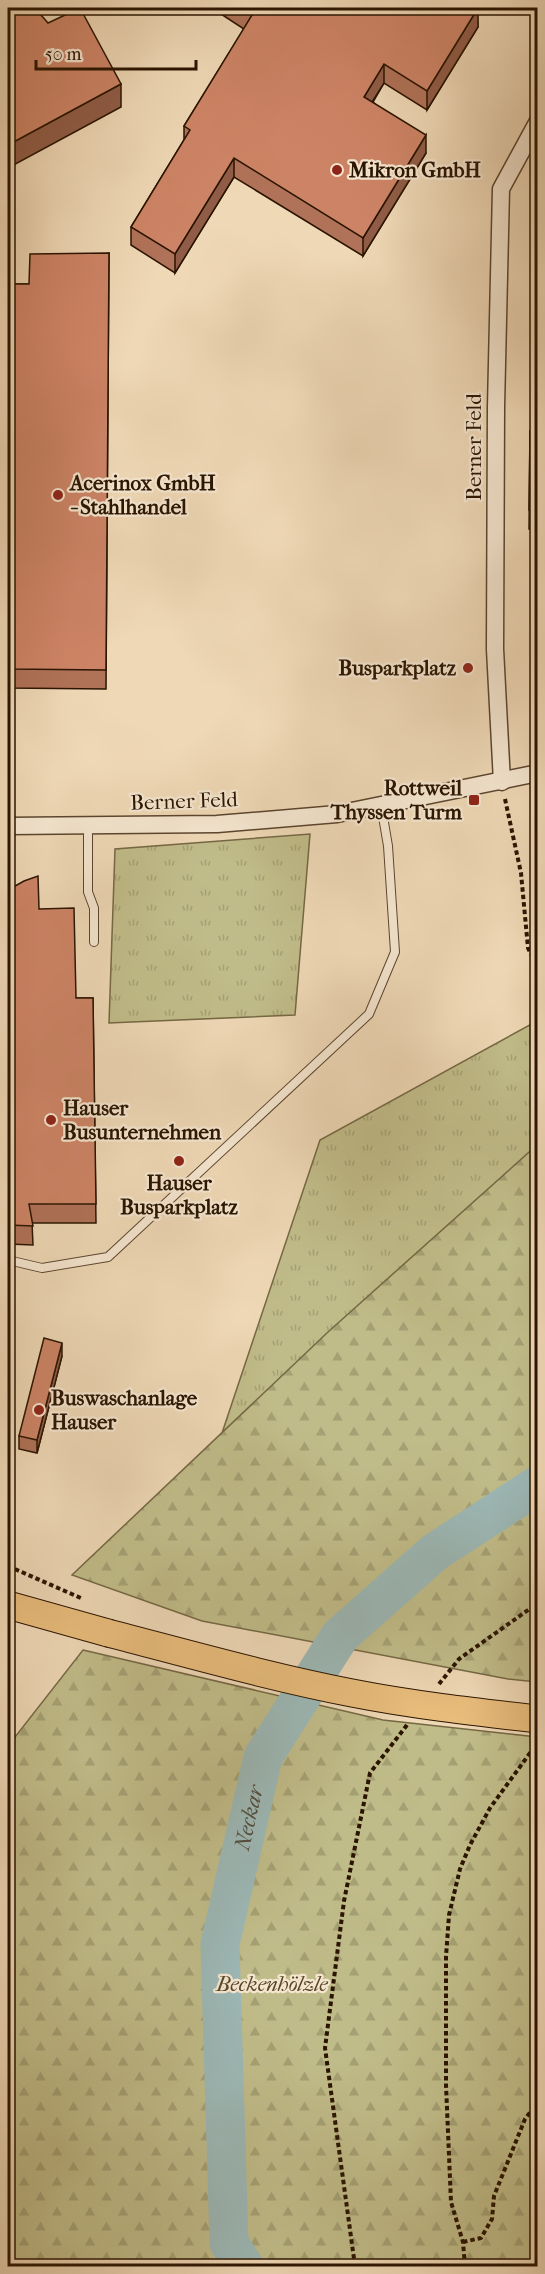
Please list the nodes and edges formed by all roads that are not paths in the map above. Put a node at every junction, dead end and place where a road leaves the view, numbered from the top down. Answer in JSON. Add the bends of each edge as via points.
{"nodes":[{"id":1,"x":537,"y":121,"type":"edge"},
{"id":2,"x":537,"y":773,"type":"edge"},
{"id":3,"x":502,"y":782,"type":"junction"},
{"id":4,"x":381,"y":805,"type":"junction"},
{"id":5,"x":88,"y":825,"type":"junction"},
{"id":6,"x":8,"y":826,"type":"edge"},
{"id":7,"x":94,"y":942,"type":"dead end"},
{"id":8,"x":8,"y":1260,"type":"edge"},
{"id":9,"x":8,"y":1605,"type":"edge"},
{"id":10,"x":537,"y":1719,"type":"edge"}],
"edges":[{"from":1,"to":3,"type":"street","name":"Berner Feld","via":[[501,189],[495,649]]},
{"from":2,"to":3,"type":"street","name":"Berner Feld"},
{"from":3,"to":4,"type":"street","name":"Berner Feld"},
{"from":4,"to":5,"type":"street","name":"Berner Feld","via":[[337,814],[218,824]]},
{"from":4,"to":8,"type":"lane","via":[[388,846],[395,952],[369,1014],[108,1257],[42,1268]]},
{"from":5,"to":6,"type":"street","name":"Berner Feld"},
{"from":5,"to":7,"type":"lane","via":[[88,892],[94,908]]},
{"from":9,"to":10,"type":"main road","bridge":true,"via":[[269,1675],[353,1693]]}]}
